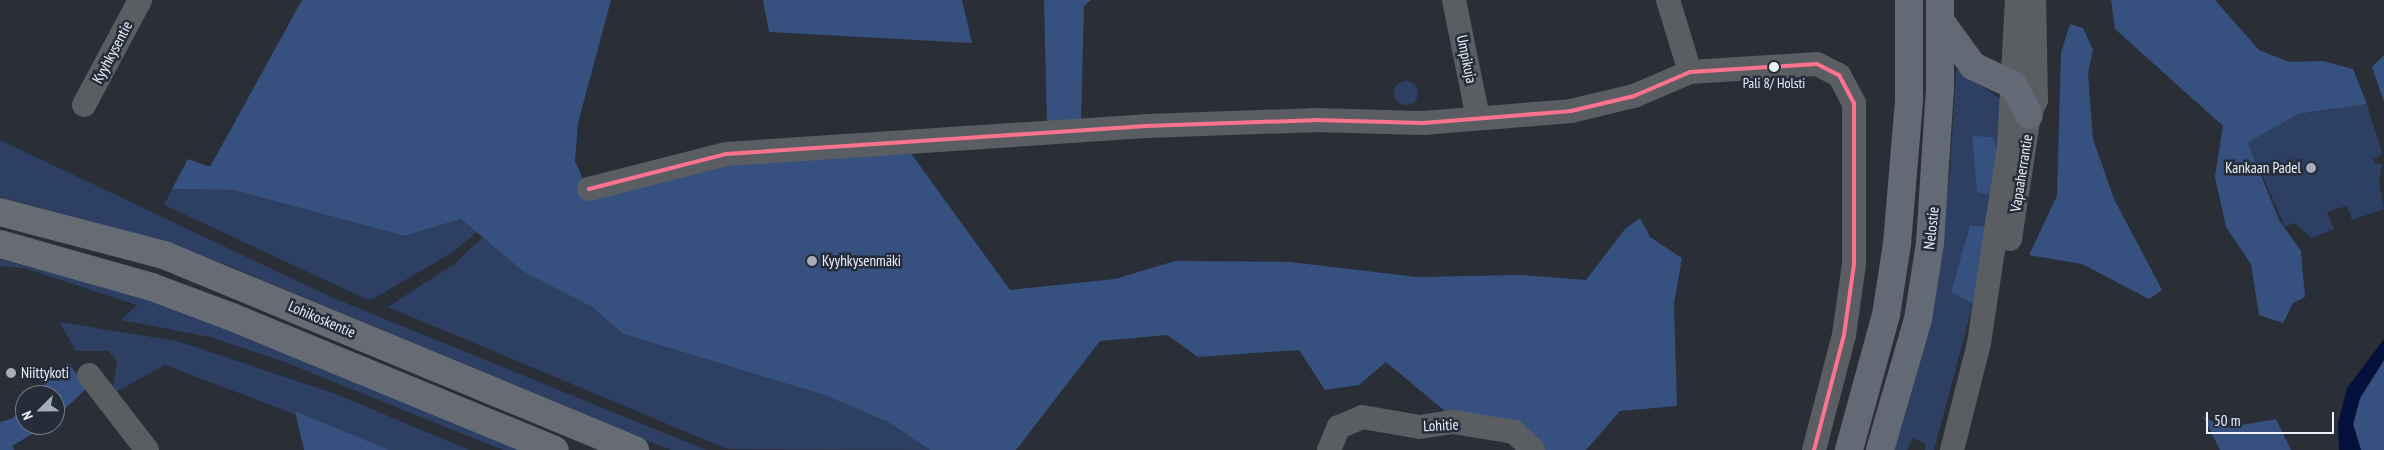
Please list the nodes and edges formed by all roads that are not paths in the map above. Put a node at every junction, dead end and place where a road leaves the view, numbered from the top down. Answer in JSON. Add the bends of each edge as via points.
{"nodes":[{"id":1,"x":140,"y":0,"type":"edge"},
{"id":2,"x":1454,"y":0,"type":"edge"},
{"id":3,"x":1668,"y":0,"type":"edge"},
{"id":4,"x":1909,"y":0,"type":"edge"},
{"id":5,"x":2017,"y":0,"type":"edge"},
{"id":6,"x":2034,"y":0,"type":"edge"},
{"id":7,"x":1940,"y":11,"type":"edge"},
{"id":8,"x":1690,"y":72,"type":"junction"},
{"id":9,"x":2013,"y":85,"type":"junction"},
{"id":10,"x":84,"y":105,"type":"dead end"},
{"id":11,"x":2029,"y":115,"type":"junction"},
{"id":12,"x":1478,"y":118,"type":"junction"},
{"id":13,"x":589,"y":189,"type":"dead end"},
{"id":14,"x":0,"y":212,"type":"edge"},
{"id":15,"x":0,"y":244,"type":"edge"},
{"id":16,"x":1979,"y":343,"type":"junction"},
{"id":17,"x":89,"y":375,"type":"dead end"},
{"id":18,"x":147,"y":450,"type":"edge"},
{"id":19,"x":554,"y":450,"type":"edge"},
{"id":20,"x":635,"y":450,"type":"edge"},
{"id":21,"x":1329,"y":450,"type":"edge"},
{"id":22,"x":1533,"y":450,"type":"edge"},
{"id":23,"x":1814,"y":450,"type":"edge"},
{"id":24,"x":1849,"y":450,"type":"edge"},
{"id":25,"x":1880,"y":450,"type":"edge"},
{"id":26,"x":1952,"y":450,"type":"edge"}],
"edges":[{"from":1,"to":10,"type":"street","name":"Kyyhkysentie"},
{"from":2,"to":12,"type":"street","name":"Umpikuja"},
{"from":3,"to":8,"type":"street"},
{"from":4,"to":24,"type":"highway","via":[[1909,101],[1897,244],[1886,315]]},
{"from":5,"to":9,"type":"street","name":"Vapaaherrantie"},
{"from":6,"to":11,"type":"street","name":"Vapaaherrantie","via":[[2038,75]]},
{"from":7,"to":9,"type":"highway","via":[[1973,66]]},
{"from":7,"to":25,"type":"highway","name":"Nelostie","via":[[1930,243],[1918,319]]},
{"from":8,"to":12,"type":"street","via":[[1589,109]]},
{"from":8,"to":23,"type":"street","via":[[1817,64],[1839,75],[1854,103],[1851,300]]},
{"from":9,"to":11,"type":"highway"},
{"from":9,"to":16,"type":"street","name":"Vapaaherrantie","via":[[2009,147]]},
{"from":11,"to":16,"type":"street","name":"Vapaaherrantie","via":[[2020,191],[2006,257]]},
{"from":12,"to":13,"type":"street","via":[[1146,126],[726,154]]},
{"from":14,"to":20,"type":"main road","name":"Lohikoskentie","via":[[164,255]]},
{"from":15,"to":19,"type":"main road","via":[[152,287]]},
{"from":16,"to":26,"type":"street","name":"Vapaaherrantie"},
{"from":17,"to":18,"type":"street"},
{"from":21,"to":22,"type":"street","name":"Lohitie","via":[[1339,427],[1362,417],[1420,427],[1453,422],[1514,432]]}]}
